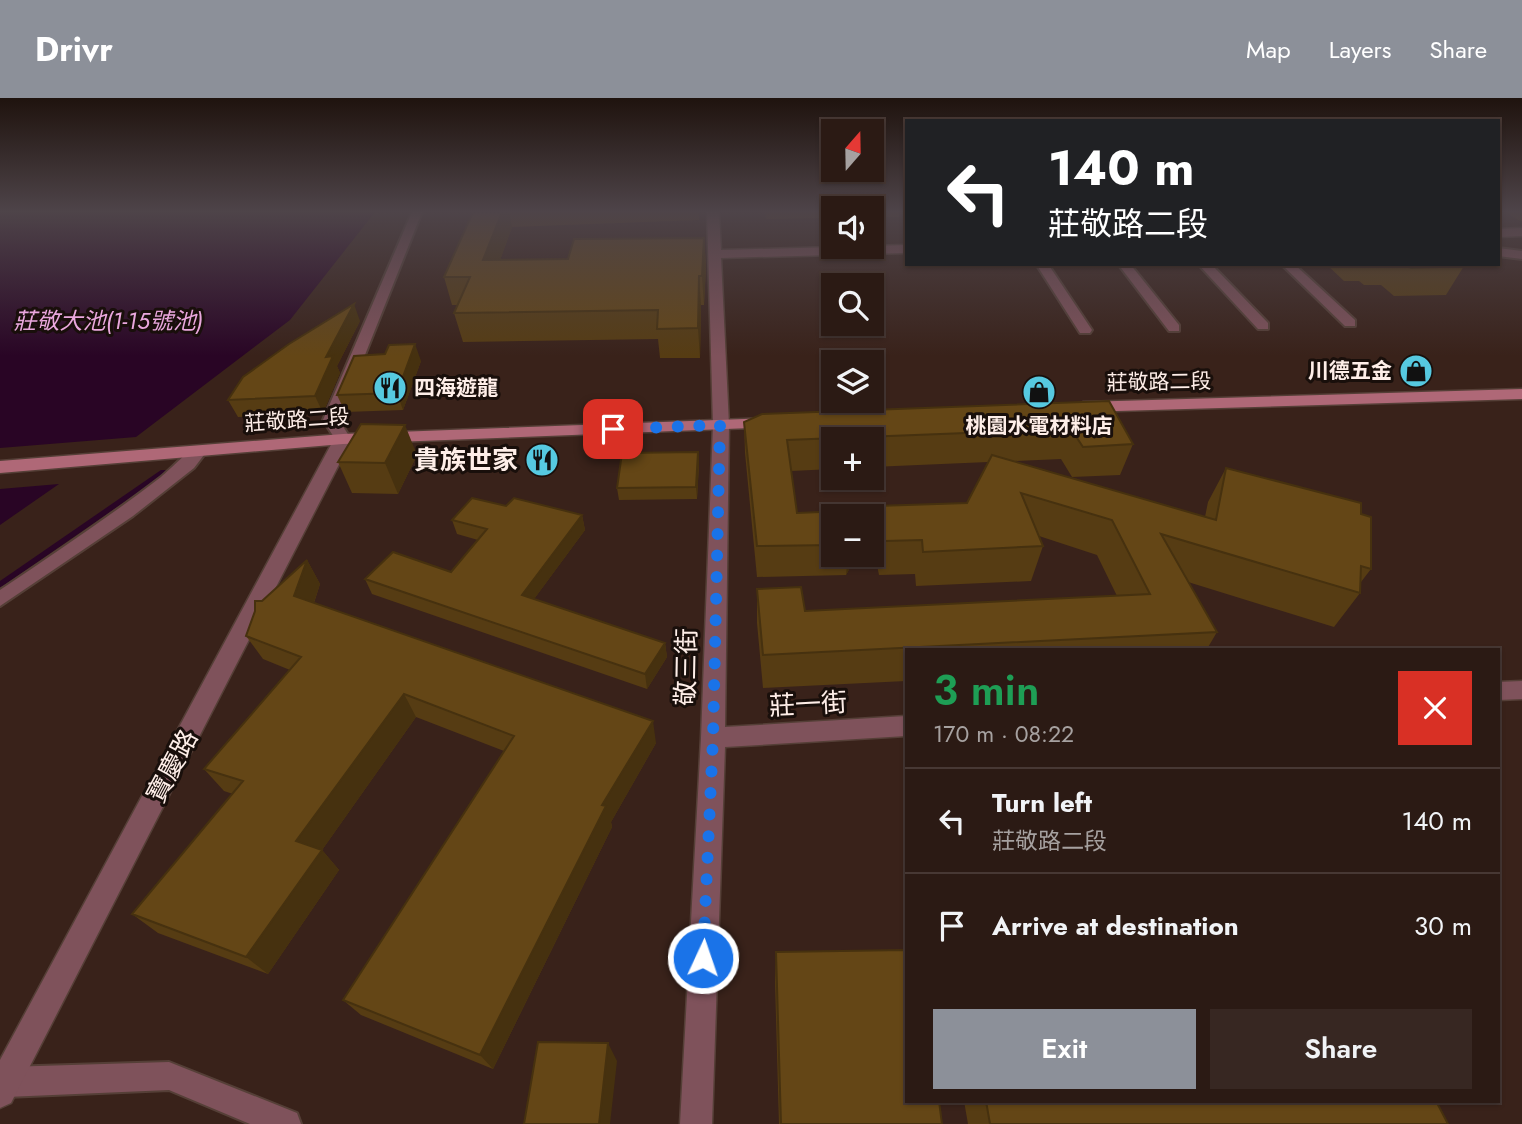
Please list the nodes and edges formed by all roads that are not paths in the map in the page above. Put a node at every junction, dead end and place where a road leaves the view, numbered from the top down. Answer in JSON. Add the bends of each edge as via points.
{"nodes":[{"id":1,"x":397,"y":260,"type":"edge"},
{"id":2,"x":714,"y":260,"type":"edge"},
{"id":3,"x":1043,"y":266,"type":"edge"},
{"id":4,"x":1126,"y":266,"type":"edge"},
{"id":5,"x":1206,"y":266,"type":"edge"},
{"id":6,"x":1289,"y":266,"type":"edge"},
{"id":7,"x":1350,"y":323,"type":"dead end"},
{"id":8,"x":1263,"y":326,"type":"dead end"},
{"id":9,"x":1174,"y":328,"type":"dead end"},
{"id":10,"x":1085,"y":330,"type":"dead end"},
{"id":11,"x":1522,"y":394,"type":"edge"},
{"id":12,"x":1059,"y":407,"type":"edge"},
{"id":13,"x":788,"y":422,"type":"edge"},
{"id":14,"x":720,"y":425,"type":"junction"},
{"id":15,"x":343,"y":439,"type":"junction"},
{"id":16,"x":199,"y":450,"type":"junction"},
{"id":17,"x":0,"y":467,"type":"edge"},
{"id":18,"x":0,"y":599,"type":"edge"},
{"id":19,"x":1522,"y":690,"type":"edge"},
{"id":20,"x":1500,"y":691,"type":"edge"},
{"id":21,"x":905,"y":726,"type":"edge"},
{"id":22,"x":713,"y":738,"type":"junction"},
{"id":23,"x":3,"y":1087,"type":"edge"},
{"id":24,"x":286,"y":1124,"type":"edge"},
{"id":25,"x":695,"y":1124,"type":"edge"}],
"edges":[{"from":1,"to":15,"type":"lane","via":[[331,420]]},
{"from":2,"to":14,"type":"street","name":"敬三街"},
{"from":3,"to":10,"type":"lane"},
{"from":4,"to":9,"type":"lane"},
{"from":5,"to":8,"type":"lane"},
{"from":6,"to":7,"type":"lane"},
{"from":11,"to":12,"type":"street","name":"莊敬路二段"},
{"from":13,"to":14,"type":"street","name":"莊敬路二段"},
{"from":14,"to":15,"type":"street","name":"莊敬路二段"},
{"from":14,"to":22,"type":"street","name":"敬三街"},
{"from":15,"to":16,"type":"street","name":"莊敬路二段"},
{"from":15,"to":23,"type":"street","name":"寶慶路"},
{"from":16,"to":17,"type":"street","name":"莊敬路二段"},
{"from":16,"to":18,"type":"lane","via":[[127,512]]},
{"from":19,"to":20,"type":"street"},
{"from":21,"to":22,"type":"street","name":"莊一街"},
{"from":22,"to":25,"type":"street","name":"敬三街"},
{"from":23,"to":24,"type":"lane","via":[[169,1076]]}]}
